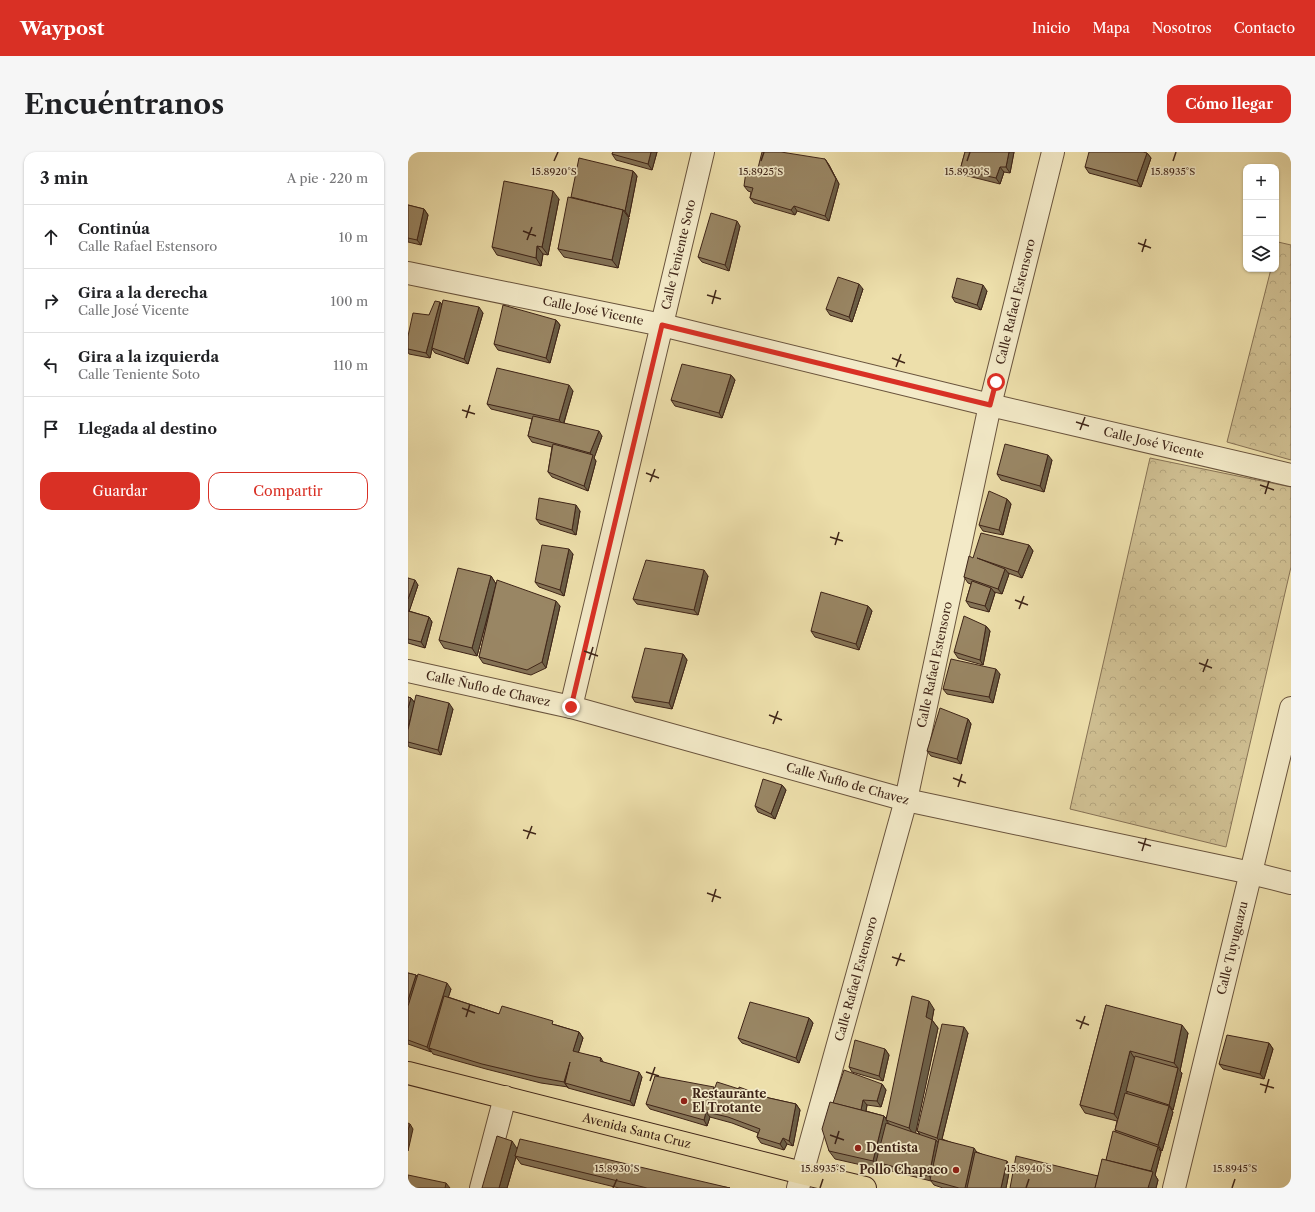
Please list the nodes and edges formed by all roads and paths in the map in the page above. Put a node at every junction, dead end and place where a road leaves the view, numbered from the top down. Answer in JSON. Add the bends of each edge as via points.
{"nodes":[{"id":1,"x":703,"y":152,"type":"edge"},
{"id":2,"x":1053,"y":152,"type":"edge"},
{"id":3,"x":408,"y":273,"type":"edge"},
{"id":4,"x":662,"y":325,"type":"junction"},
{"id":5,"x":990,"y":405,"type":"junction"},
{"id":6,"x":1291,"y":475,"type":"edge"},
{"id":7,"x":408,"y":671,"type":"edge"},
{"id":8,"x":571,"y":707,"type":"junction"},
{"id":9,"x":1291,"y":708,"type":"edge"},
{"id":10,"x":906,"y":800,"type":"junction"},
{"id":11,"x":1251,"y":873,"type":"junction"},
{"id":12,"x":1291,"y":883,"type":"edge"},
{"id":13,"x":408,"y":1073,"type":"edge"},
{"id":14,"x":505,"y":1097,"type":"junction"},
{"id":15,"x":800,"y":1181,"type":"edge"},
{"id":16,"x":481,"y":1188,"type":"edge"},
{"id":17,"x":866,"y":1188,"type":"edge"},
{"id":18,"x":1174,"y":1188,"type":"edge"}],
"edges":[{"from":1,"to":4,"type":"street","name":"Calle Teniente Soto"},
{"from":2,"to":5,"type":"street","name":"Calle Rafael Estensoro"},
{"from":3,"to":4,"type":"street","name":"Calle José Vicente"},
{"from":4,"to":5,"type":"street","name":"Calle José Vicente"},
{"from":4,"to":8,"type":"street","name":"Calle Teniente Soto"},
{"from":5,"to":6,"type":"street","name":"Calle José Vicente"},
{"from":5,"to":10,"type":"street","name":"Calle Rafael Estensoro"},
{"from":7,"to":8,"type":"street","name":"Calle Ñuflo de Chavez"},
{"from":8,"to":10,"type":"street","name":"Calle Ñuflo de Chavez"},
{"from":9,"to":11,"type":"street","name":"Calle Tuyuguazu"},
{"from":10,"to":11,"type":"street","name":"Calle Ñuflo de Chavez"},
{"from":10,"to":15,"type":"street","name":"Calle Rafael Estensoro"},
{"from":11,"to":12,"type":"street","name":"Calle Ñuflo de Chavez"},
{"from":11,"to":18,"type":"street","name":"Calle Tuyuguazu"},
{"from":13,"to":14,"type":"main road","name":"Avenida Santa Cruz"},
{"from":14,"to":15,"type":"main road","name":"Avenida Santa Cruz"},
{"from":14,"to":16,"type":"street"},
{"from":15,"to":17,"type":"main road","name":"Avenida Santa Cruz"}]}
